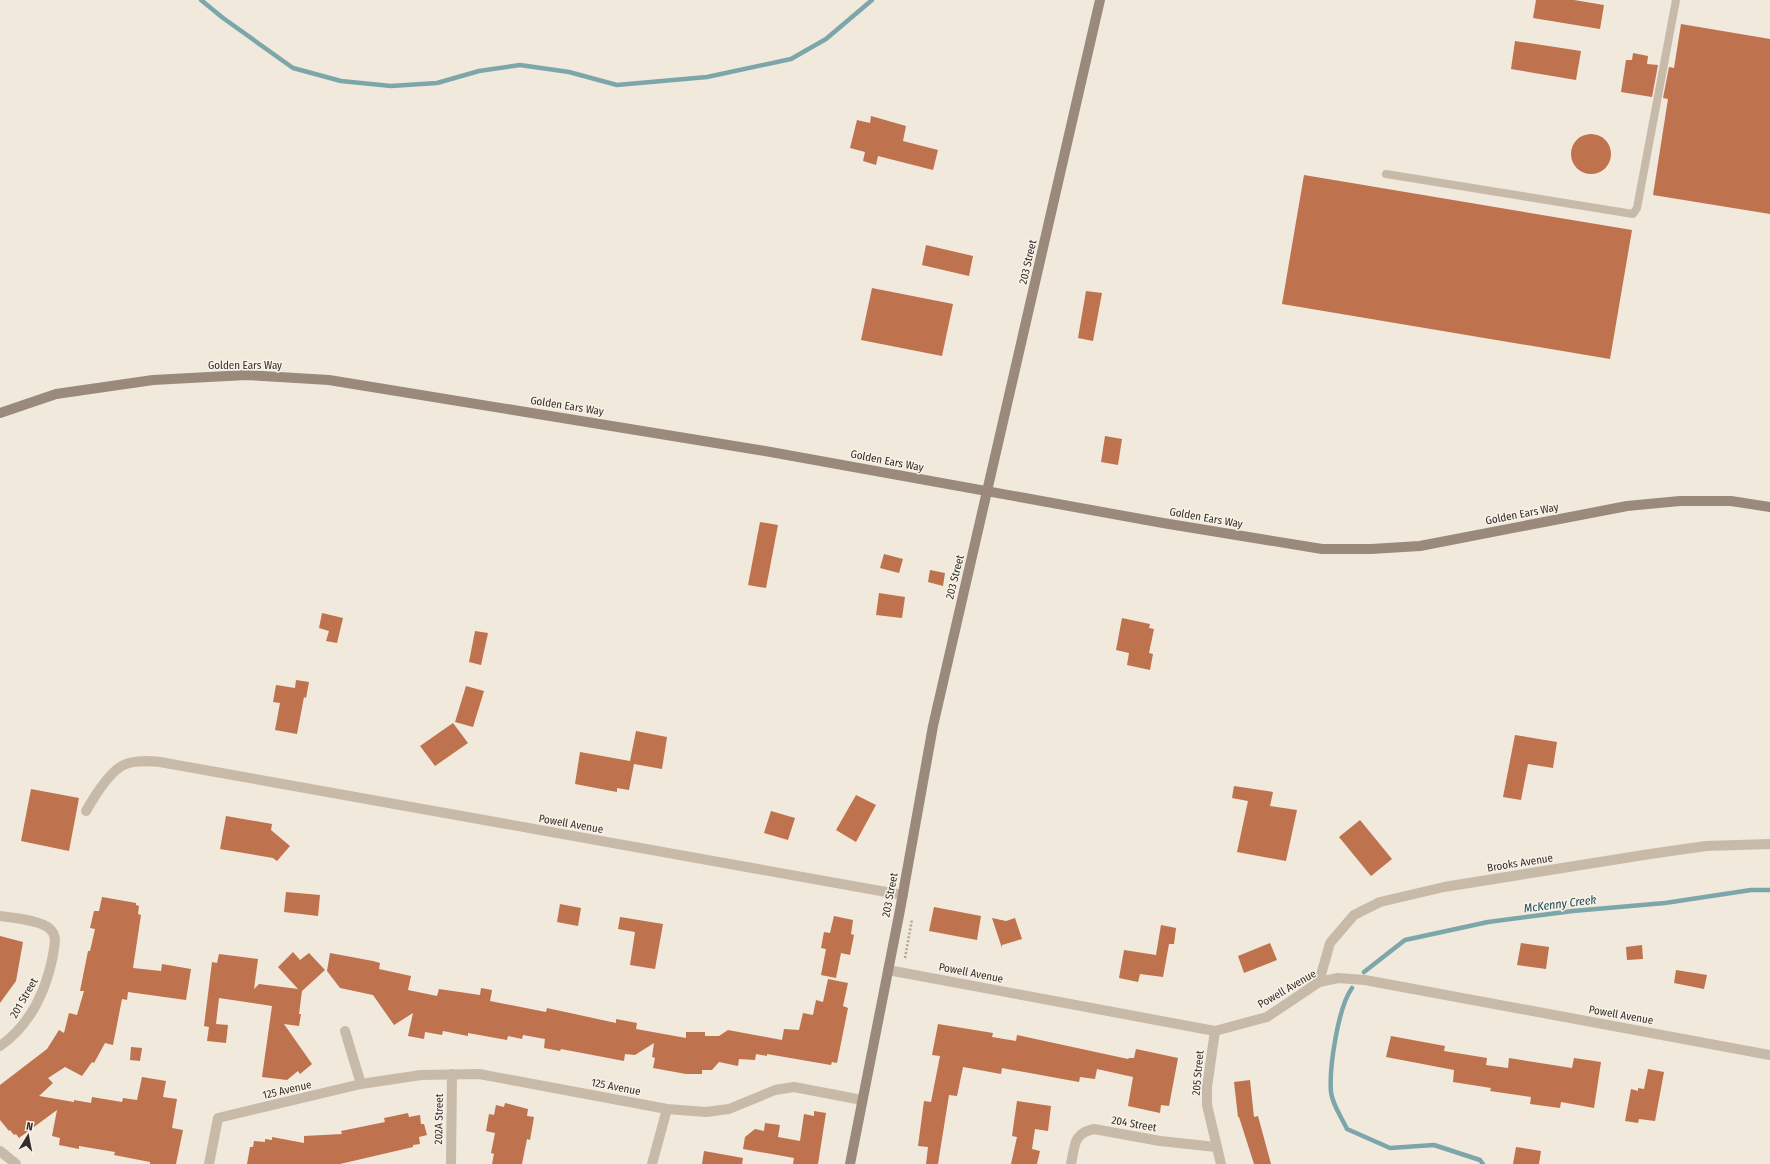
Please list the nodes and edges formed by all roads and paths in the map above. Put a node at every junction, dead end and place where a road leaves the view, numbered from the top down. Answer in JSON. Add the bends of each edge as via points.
{"nodes":[{"id":1,"x":1100,"y":0,"type":"edge"},
{"id":2,"x":1676,"y":0,"type":"edge"},
{"id":3,"x":1386,"y":174,"type":"dead end"},
{"id":4,"x":0,"y":413,"type":"edge"},
{"id":5,"x":988,"y":492,"type":"junction"},
{"id":6,"x":1770,"y":507,"type":"edge"},
{"id":7,"x":86,"y":810,"type":"dead end"},
{"id":8,"x":1770,"y":844,"type":"edge"},
{"id":9,"x":903,"y":895,"type":"junction"},
{"id":10,"x":913,"y":912,"type":"dead end"},
{"id":11,"x":0,"y":916,"type":"edge"},
{"id":12,"x":906,"y":951,"type":"dead end"},
{"id":13,"x":888,"y":970,"type":"junction"},
{"id":14,"x":1319,"y":982,"type":"junction"},
{"id":15,"x":345,"y":1031,"type":"dead end"},
{"id":16,"x":1215,"y":1031,"type":"junction"},
{"id":17,"x":0,"y":1046,"type":"edge"},
{"id":18,"x":1770,"y":1055,"type":"edge"},
{"id":19,"x":452,"y":1074,"type":"junction"},
{"id":20,"x":361,"y":1084,"type":"junction"},
{"id":21,"x":862,"y":1100,"type":"junction"},
{"id":22,"x":667,"y":1109,"type":"junction"},
{"id":23,"x":1216,"y":1147,"type":"junction"},
{"id":24,"x":0,"y":1151,"type":"edge"},
{"id":25,"x":16,"y":1164,"type":"edge"},
{"id":26,"x":209,"y":1164,"type":"edge"},
{"id":27,"x":451,"y":1164,"type":"edge"},
{"id":28,"x":652,"y":1164,"type":"edge"},
{"id":29,"x":850,"y":1164,"type":"edge"},
{"id":30,"x":1071,"y":1164,"type":"edge"},
{"id":31,"x":1221,"y":1164,"type":"edge"}],
"edges":[{"from":1,"to":5,"type":"main road","name":"203 Street"},
{"from":2,"to":3,"type":"lane","via":[[1637,208],[1633,214]]},
{"from":4,"to":5,"type":"main road","name":"Golden Ears Way","via":[[56,394],[152,380],[246,375],[330,380],[758,450]]},
{"from":5,"to":6,"type":"main road","name":"Golden Ears Way","via":[[1322,549],[1420,546],[1627,506],[1680,501],[1731,501]]},
{"from":5,"to":9,"type":"main road","name":"203 Street","via":[[935,718]]},
{"from":7,"to":9,"type":"street","name":"Powell Avenue","via":[[99,788],[124,764],[140,761],[160,762]]},
{"from":8,"to":14,"type":"street","name":"Brooks Avenue","via":[[1706,846],[1650,854],[1444,886],[1380,902],[1354,915],[1330,943]]},
{"from":9,"to":13,"type":"main road","name":"203 Street"},
{"from":10,"to":12,"type":"path"},
{"from":11,"to":17,"type":"street","name":"201 Street","via":[[40,924],[51,929],[55,937],[47,984],[30,1015],[10,1039]]},
{"from":13,"to":16,"type":"street","name":"Powell Avenue"},
{"from":13,"to":21,"type":"main road","name":"203 Street"},
{"from":14,"to":16,"type":"street","name":"Powell Avenue","via":[[1267,1016]]},
{"from":14,"to":18,"type":"street","name":"Powell Avenue","via":[[1338,978],[1365,980]]},
{"from":15,"to":20,"type":"street"},
{"from":16,"to":23,"type":"street","name":"205 Street","via":[[1207,1105]]},
{"from":19,"to":20,"type":"street","name":"125 Avenue","via":[[421,1075]]},
{"from":19,"to":22,"type":"street","name":"125 Avenue","via":[[480,1074]]},
{"from":19,"to":27,"type":"street","name":"202A Street"},
{"from":20,"to":26,"type":"street","name":"125 Avenue","via":[[218,1118]]},
{"from":21,"to":22,"type":"street","name":"125 Avenue","via":[[794,1087],[775,1090],[729,1109],[706,1112]]},
{"from":21,"to":29,"type":"main road","name":"203 Street"},
{"from":22,"to":28,"type":"street"},
{"from":23,"to":30,"type":"street","name":"204 Street","via":[[1160,1141],[1094,1129],[1084,1131],[1076,1139]]},
{"from":23,"to":31,"type":"street","name":"205 Street"},
{"from":24,"to":25,"type":"street"}]}
